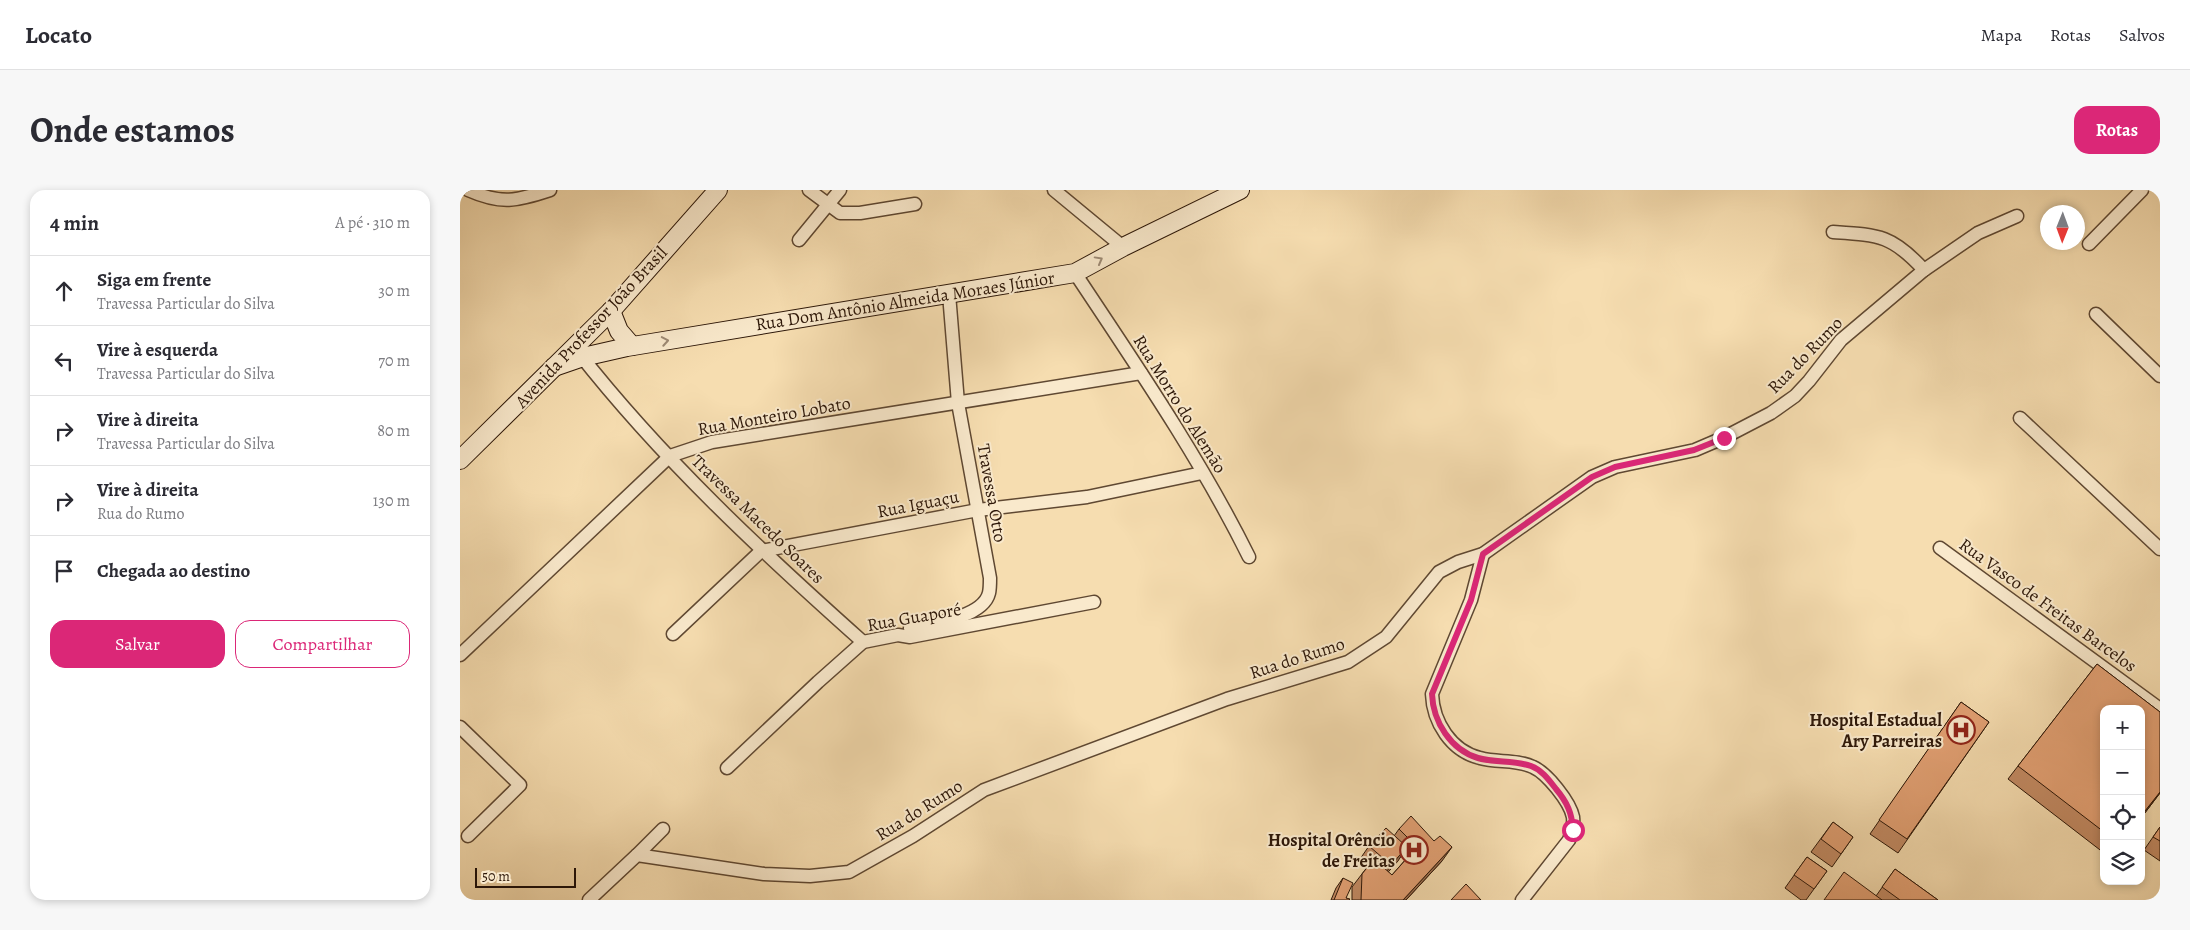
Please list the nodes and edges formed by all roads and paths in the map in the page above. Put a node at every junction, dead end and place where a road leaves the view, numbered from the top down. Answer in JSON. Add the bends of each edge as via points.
{"nodes":[{"id":1,"x":468,"y":190,"type":"edge"},
{"id":2,"x":550,"y":190,"type":"edge"},
{"id":3,"x":718,"y":190,"type":"edge"},
{"id":4,"x":809,"y":190,"type":"edge"},
{"id":5,"x":840,"y":190,"type":"edge"},
{"id":6,"x":1054,"y":190,"type":"edge"},
{"id":7,"x":1240,"y":190,"type":"edge"},
{"id":8,"x":2142,"y":190,"type":"edge"},
{"id":9,"x":915,"y":204,"type":"dead end"},
{"id":10,"x":827,"y":205,"type":"junction"},
{"id":11,"x":2017,"y":216,"type":"dead end"},
{"id":12,"x":1833,"y":232,"type":"dead end"},
{"id":13,"x":799,"y":240,"type":"dead end"},
{"id":14,"x":2089,"y":244,"type":"dead end"},
{"id":15,"x":1123,"y":247,"type":"junction"},
{"id":16,"x":1924,"y":270,"type":"junction"},
{"id":17,"x":1075,"y":273,"type":"junction"},
{"id":18,"x":949,"y":294,"type":"junction"},
{"id":19,"x":611,"y":311,"type":"junction"},
{"id":20,"x":2096,"y":314,"type":"dead end"},
{"id":21,"x":632,"y":346,"type":"junction"},
{"id":22,"x":579,"y":352,"type":"junction"},
{"id":23,"x":554,"y":368,"type":"joint"},
{"id":24,"x":1141,"y":373,"type":"junction"},
{"id":25,"x":2160,"y":376,"type":"edge"},
{"id":26,"x":958,"y":404,"type":"junction"},
{"id":27,"x":2020,"y":418,"type":"dead end"},
{"id":28,"x":670,"y":456,"type":"junction"},
{"id":29,"x":460,"y":460,"type":"edge"},
{"id":30,"x":1202,"y":473,"type":"junction"},
{"id":31,"x":978,"y":510,"type":"junction"},
{"id":32,"x":1940,"y":548,"type":"dead end"},
{"id":33,"x":2160,"y":548,"type":"edge"},
{"id":34,"x":761,"y":551,"type":"junction"},
{"id":35,"x":1483,"y":554,"type":"junction"},
{"id":36,"x":1249,"y":557,"type":"dead end"},
{"id":37,"x":1094,"y":602,"type":"dead end"},
{"id":38,"x":673,"y":634,"type":"dead end"},
{"id":39,"x":898,"y":635,"type":"junction"},
{"id":40,"x":863,"y":642,"type":"junction"},
{"id":41,"x":460,"y":656,"type":"edge"},
{"id":42,"x":2160,"y":709,"type":"edge"},
{"id":43,"x":460,"y":727,"type":"edge"},
{"id":44,"x":727,"y":768,"type":"dead end"},
{"id":45,"x":663,"y":829,"type":"dead end"},
{"id":46,"x":468,"y":836,"type":"dead end"},
{"id":47,"x":637,"y":855,"type":"junction"},
{"id":48,"x":589,"y":900,"type":"edge"},
{"id":49,"x":1522,"y":900,"type":"edge"}],
"edges":[{"from":1,"to":2,"type":"street","via":[[499,200],[518,200]]},
{"from":3,"to":19,"type":"main road","name":"Avenida Professor João Brasil"},
{"from":4,"to":10,"type":"street"},
{"from":5,"to":10,"type":"street"},
{"from":6,"to":15,"type":"street"},
{"from":7,"to":15,"type":"main road","name":"Rua Dom Antônio Almeida Moraes Júnior"},
{"from":8,"to":14,"type":"street"},
{"from":9,"to":10,"type":"street","via":[[848,214]]},
{"from":10,"to":13,"type":"street"},
{"from":11,"to":16,"type":"street","name":"Rua do Rumo","via":[[1978,232]]},
{"from":12,"to":16,"type":"street","via":[[1875,235],[1892,242],[1908,252]]},
{"from":17,"to":15,"type":"main road","name":"Rua Dom Antônio Almeida Moraes Júnior","one_way":true},
{"from":16,"to":35,"type":"street","name":"Rua do Rumo","via":[[1841,340],[1795,396],[1771,413],[1694,450],[1615,467],[1592,477]]},
{"from":17,"to":18,"type":"main road","name":"Rua Dom Antônio Almeida Moraes Júnior"},
{"from":17,"to":24,"type":"street","name":"Rua Morro do Alemão"},
{"from":21,"to":18,"type":"main road","name":"Rua Dom Antônio Almeida Moraes Júnior","one_way":true},
{"from":18,"to":26,"type":"street","name":"Travessa Otto"},
{"from":19,"to":21,"type":"main road","via":[[619,331]]},
{"from":19,"to":22,"type":"main road","name":"Avenida Professor João Brasil"},
{"from":20,"to":25,"type":"street"},
{"from":21,"to":22,"type":"main road","name":"Rua Dom Antônio Almeida Moraes Júnior"},
{"from":22,"to":23,"type":"main road","name":"Rua Dom Antônio Almeida Moraes Júnior"},
{"from":22,"to":28,"type":"street","name":"Travessa Macedo Soares","via":[[603,384]]},
{"from":23,"to":29,"type":"main road","name":"Avenida Professor João Brasil"},
{"from":24,"to":26,"type":"street","name":"Rua Monteiro Lobato"},
{"from":24,"to":30,"type":"street","name":"Rua Morro do Alemão"},
{"from":26,"to":28,"type":"street","name":"Rua Monteiro Lobato","via":[[712,442]]},
{"from":26,"to":31,"type":"street","name":"Travessa Otto"},
{"from":27,"to":33,"type":"street"},
{"from":28,"to":34,"type":"street","name":"Travessa Macedo Soares"},
{"from":28,"to":41,"type":"street","name":"Rua Monteiro Lobato"},
{"from":30,"to":31,"type":"street","name":"Rua Iguaçu","via":[[1087,497]]},
{"from":30,"to":36,"type":"street","name":"Rua Morro do Alemão"},
{"from":31,"to":34,"type":"street","name":"Rua Iguaçu"},
{"from":31,"to":39,"type":"street","name":"Travessa Otto","via":[[990,578],[989,594],[982,604],[960,617],[908,629]]},
{"from":32,"to":42,"type":"street","name":"Rua Vasco de Freitas Barcelos"},
{"from":34,"to":38,"type":"street"},
{"from":34,"to":40,"type":"street","name":"Travessa Macedo Soares"},
{"from":35,"to":47,"type":"street","name":"Rua do Rumo","via":[[1440,572],[1386,636],[1348,662],[1227,699],[984,790],[849,872],[810,876],[764,874]]},
{"from":35,"to":49,"type":"street","via":[[1471,600],[1432,694],[1433,707],[1444,733],[1456,745],[1479,758],[1532,766],[1546,776],[1564,798],[1572,816],[1573,830]]},
{"from":37,"to":39,"type":"street","name":"Rua Guaporé","via":[[910,637]]},
{"from":39,"to":40,"type":"street","name":"Rua Guaporé"},
{"from":40,"to":44,"type":"street","name":"Rua Guaporé"},
{"from":43,"to":46,"type":"street","via":[[520,785]]},
{"from":45,"to":47,"type":"street"},
{"from":47,"to":48,"type":"street"}]}
